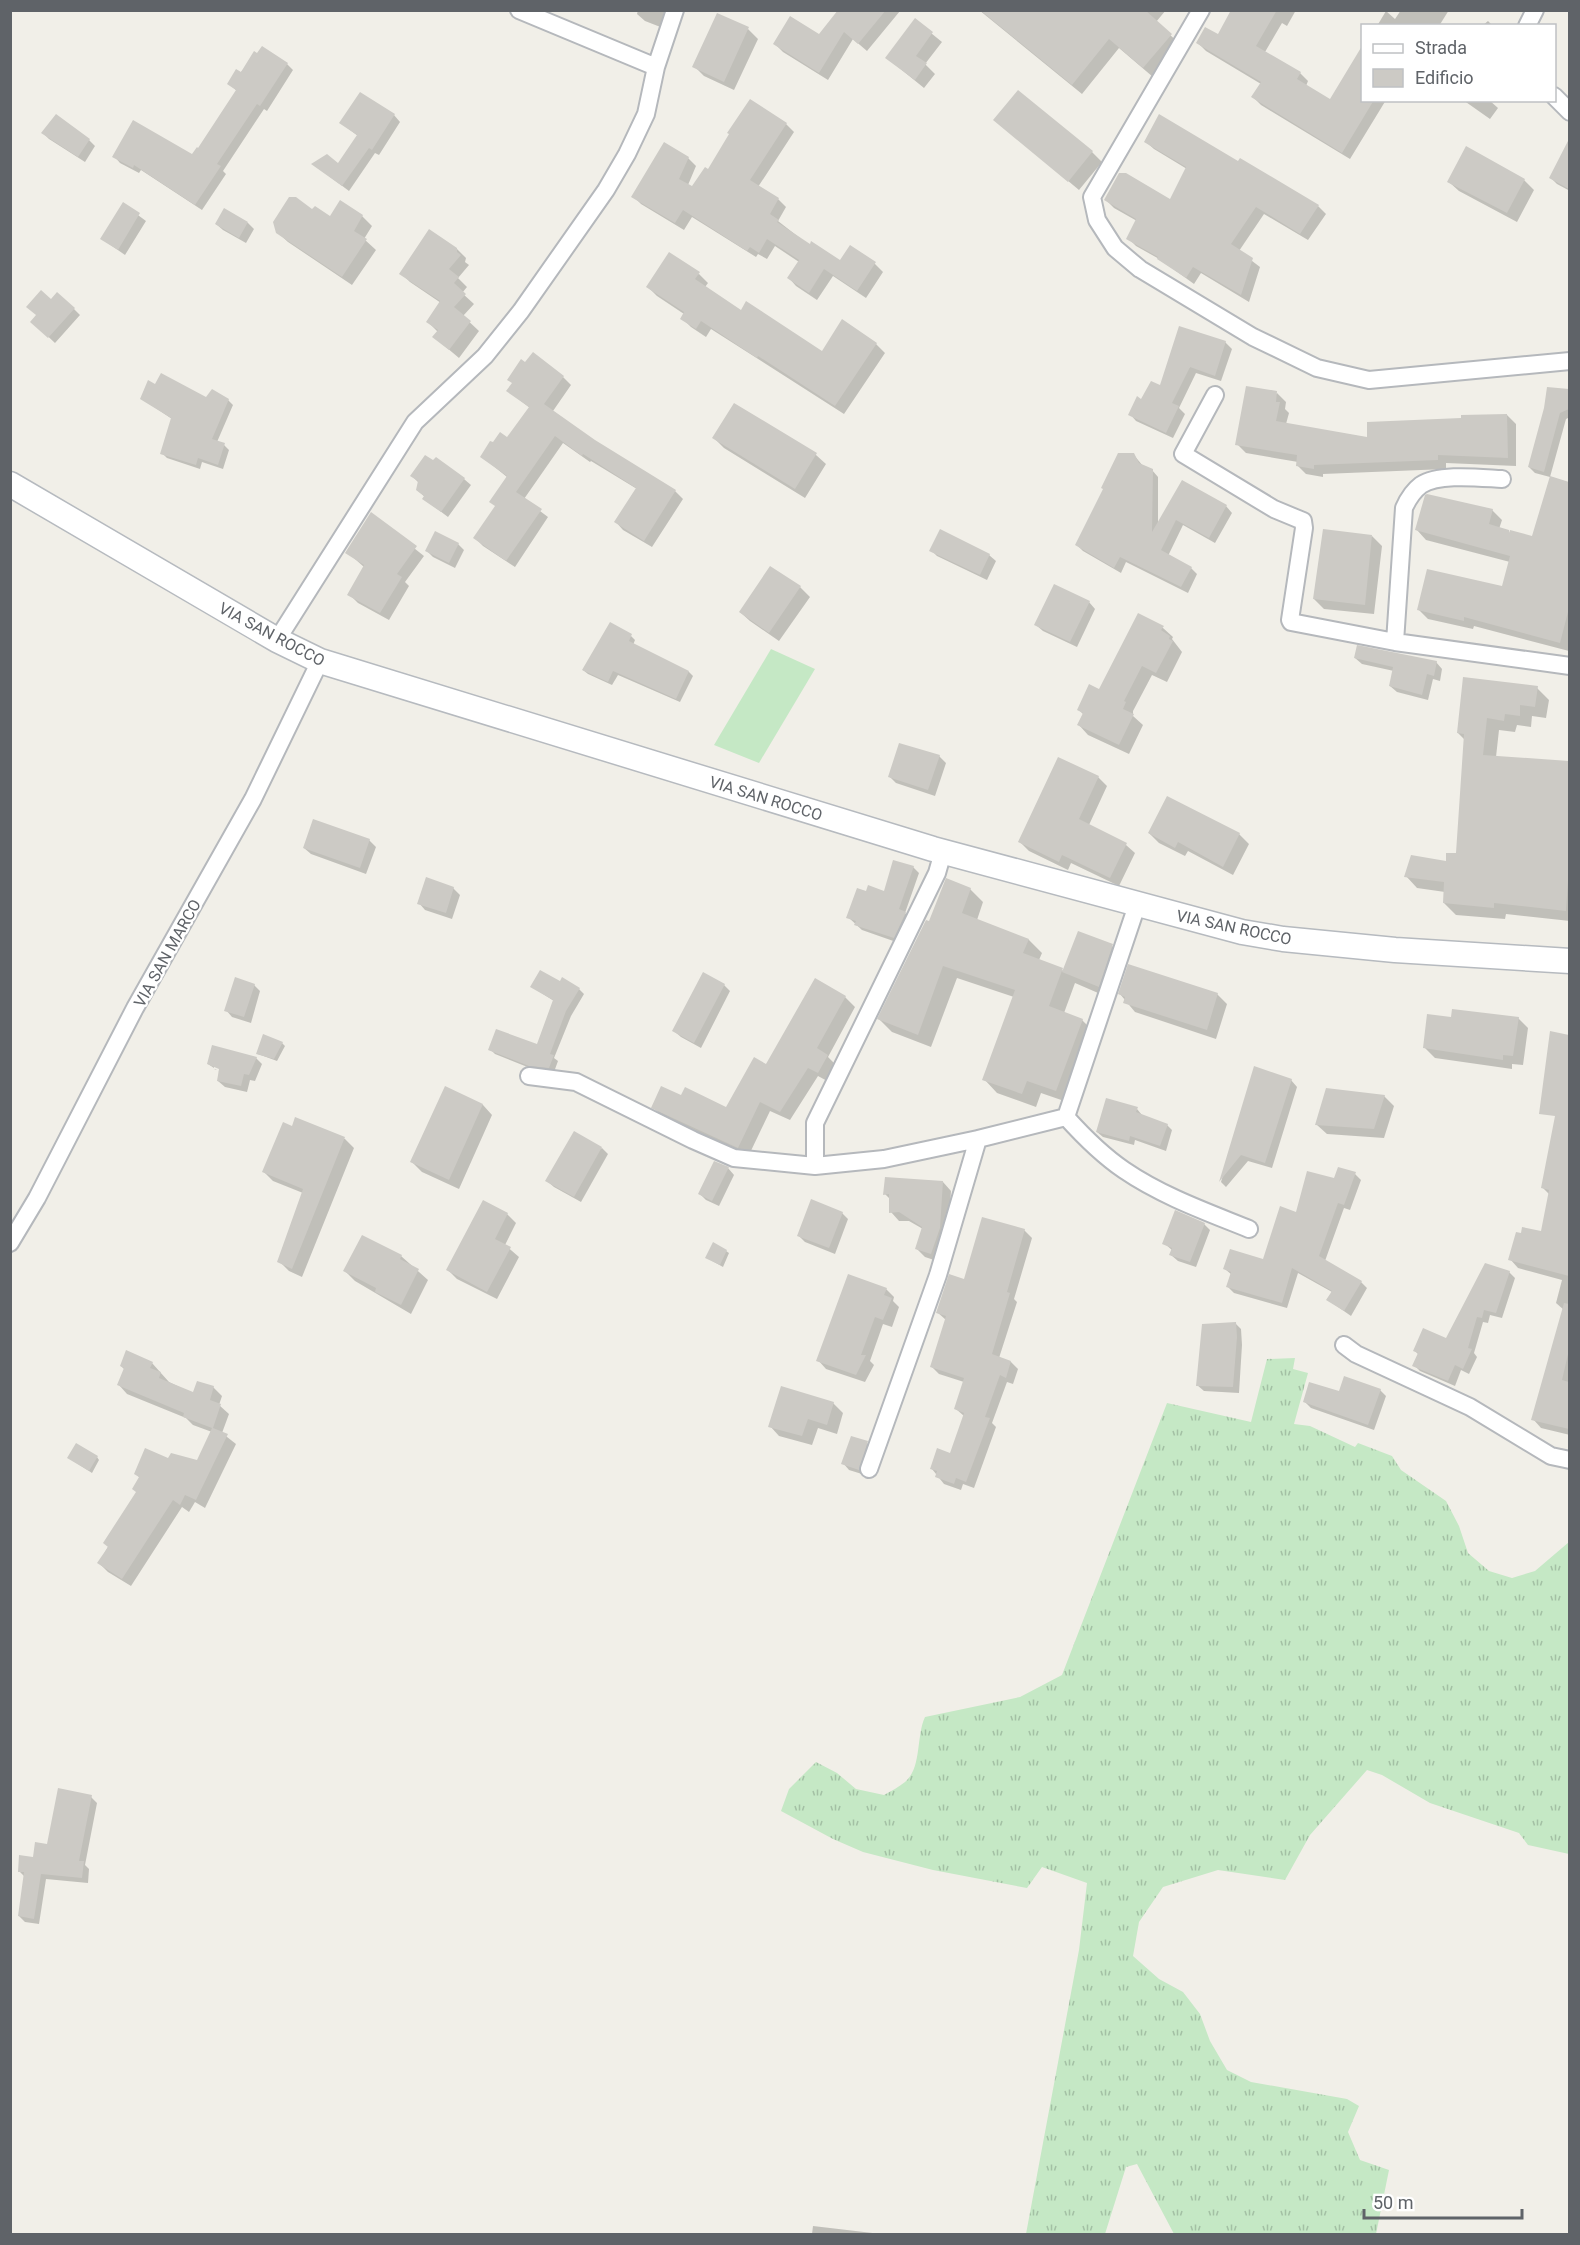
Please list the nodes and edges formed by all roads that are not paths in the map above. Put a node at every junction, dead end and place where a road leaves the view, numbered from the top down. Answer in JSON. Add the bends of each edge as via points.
{"nodes":[{"id":1,"x":519,"y":10,"type":"edge"},
{"id":2,"x":675,"y":10,"type":"edge"},
{"id":3,"x":1201,"y":10,"type":"edge"},
{"id":4,"x":1535,"y":10,"type":"edge"},
{"id":5,"x":1528,"y":24,"type":"edge"},
{"id":6,"x":656,"y":67,"type":"junction"},
{"id":7,"x":1556,"y":98,"type":"edge"},
{"id":8,"x":1569,"y":112,"type":"edge"},
{"id":9,"x":1569,"y":361,"type":"edge"},
{"id":10,"x":1215,"y":395,"type":"dead end"},
{"id":11,"x":1502,"y":478,"type":"dead end"},
{"id":12,"x":10,"y":484,"type":"edge"},
{"id":13,"x":277,"y":640,"type":"junction"},
{"id":14,"x":1395,"y":642,"type":"junction"},
{"id":15,"x":320,"y":661,"type":"junction"},
{"id":16,"x":1569,"y":666,"type":"edge"},
{"id":17,"x":943,"y":852,"type":"junction"},
{"id":18,"x":1137,"y":905,"type":"junction"},
{"id":19,"x":1569,"y":961,"type":"edge"},
{"id":20,"x":529,"y":1076,"type":"dead end"},
{"id":21,"x":1066,"y":1117,"type":"junction"},
{"id":22,"x":978,"y":1139,"type":"junction"},
{"id":23,"x":815,"y":1166,"type":"junction"},
{"id":24,"x":1249,"y":1228,"type":"dead end"},
{"id":25,"x":10,"y":1243,"type":"edge"},
{"id":26,"x":1344,"y":1346,"type":"dead end"},
{"id":27,"x":1569,"y":1460,"type":"edge"},
{"id":28,"x":869,"y":1469,"type":"dead end"}],
"edges":[{"from":1,"to":6,"type":"street"},
{"from":2,"to":6,"type":"street"},
{"from":3,"to":9,"type":"street","via":[[1092,197],[1097,220],[1115,248],[1140,269],[1253,337],[1317,368],[1369,380]]},
{"from":4,"to":5,"type":"street"},
{"from":6,"to":13,"type":"street","via":[[646,114],[606,190],[521,311],[484,356],[415,422]]},
{"from":7,"to":8,"type":"street"},
{"from":10,"to":14,"type":"street","via":[[1183,454],[1274,509],[1303,521],[1291,622]]},
{"from":11,"to":14,"type":"street","via":[[1444,479],[1423,484],[1410,495],[1404,508]]},
{"from":12,"to":13,"type":"street","name":"VIA SAN ROCCO"},
{"from":13,"to":15,"type":"street","name":"VIA SAN ROCCO"},
{"from":14,"to":16,"type":"street"},
{"from":15,"to":17,"type":"street","name":"VIA SAN ROCCO"},
{"from":15,"to":25,"type":"street","name":"VIA SAN MARCO","via":[[253,799],[135,1008]]},
{"from":17,"to":18,"type":"street","name":"VIA SAN ROCCO"},
{"from":17,"to":23,"type":"street","via":[[937,873],[814,1123]]},
{"from":18,"to":19,"type":"street","name":"VIA SAN ROCCO","via":[[1283,939]]},
{"from":18,"to":21,"type":"street"},
{"from":20,"to":23,"type":"street","via":[[576,1082],[734,1158]]},
{"from":21,"to":22,"type":"street"},
{"from":21,"to":24,"type":"street","via":[[1091,1144],[1125,1171],[1174,1198]]},
{"from":22,"to":23,"type":"street","via":[[875,1160]]},
{"from":22,"to":28,"type":"street","via":[[938,1275]]},
{"from":26,"to":27,"type":"street","via":[[1470,1407],[1551,1456]]}]}
